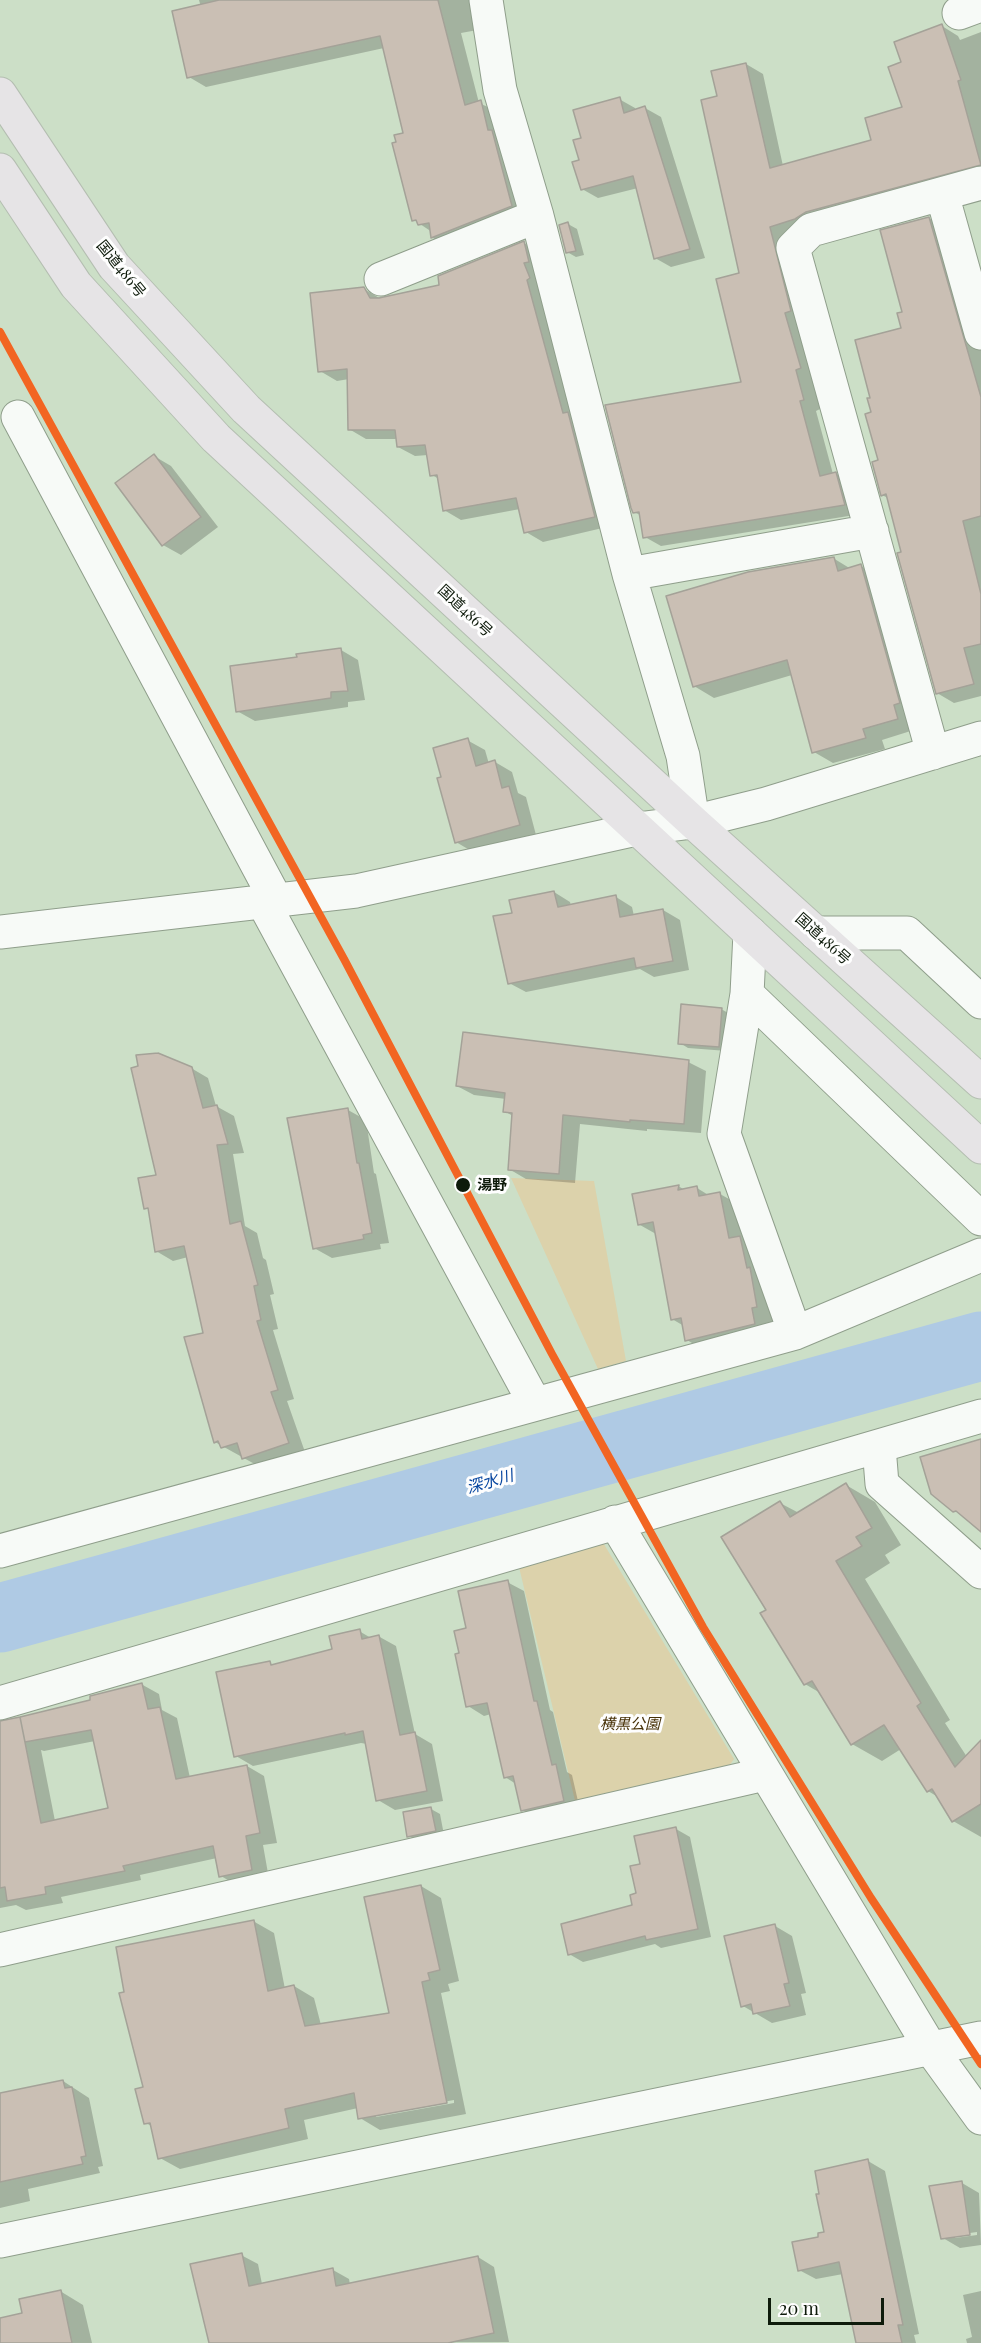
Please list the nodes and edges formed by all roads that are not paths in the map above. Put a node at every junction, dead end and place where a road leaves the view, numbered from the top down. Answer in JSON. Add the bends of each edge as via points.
{"nodes":[{"id":1,"x":486,"y":0,"type":"edge"},
{"id":2,"x":0,"y":94,"type":"edge"},
{"id":3,"x":0,"y":170,"type":"edge"},
{"id":4,"x":981,"y":183,"type":"edge"},
{"id":5,"x":942,"y":194,"type":"junction"},
{"id":6,"x":537,"y":216,"type":"junction"},
{"id":7,"x":381,"y":279,"type":"dead end"},
{"id":8,"x":981,"y":333,"type":"edge"},
{"id":9,"x":18,"y":417,"type":"dead end"},
{"id":10,"x":872,"y":531,"type":"junction"},
{"id":11,"x":629,"y":574,"type":"junction"},
{"id":12,"x":981,"y":738,"type":"edge"},
{"id":13,"x":933,"y":753,"type":"junction"},
{"id":14,"x":693,"y":822,"type":"junction"},
{"id":15,"x":638,"y":829,"type":"junction"},
{"id":16,"x":269,"y":901,"type":"junction"},
{"id":17,"x":0,"y":932,"type":"edge"},
{"id":18,"x":750,"y":933,"type":"junction"},
{"id":19,"x":816,"y":933,"type":"junction"},
{"id":20,"x":747,"y":994,"type":"junction"},
{"id":21,"x":981,"y":1002,"type":"edge"},
{"id":22,"x":981,"y":1082,"type":"edge"},
{"id":23,"x":981,"y":1147,"type":"edge"},
{"id":24,"x":981,"y":1219,"type":"edge"},
{"id":25,"x":981,"y":1255,"type":"edge"},
{"id":26,"x":795,"y":1332,"type":"junction"},
{"id":27,"x":535,"y":1404,"type":"junction"},
{"id":28,"x":981,"y":1416,"type":"edge"},
{"id":29,"x":879,"y":1447,"type":"junction"},
{"id":30,"x":615,"y":1522,"type":"junction"},
{"id":31,"x":0,"y":1551,"type":"edge"},
{"id":32,"x":981,"y":1572,"type":"edge"},
{"id":33,"x":0,"y":1703,"type":"edge"},
{"id":34,"x":765,"y":1774,"type":"junction"},
{"id":35,"x":0,"y":1950,"type":"edge"},
{"id":36,"x":981,"y":2038,"type":"edge"},
{"id":37,"x":931,"y":2049,"type":"junction"},
{"id":38,"x":981,"y":2118,"type":"edge"},
{"id":39,"x":0,"y":2241,"type":"edge"}],
"edges":[{"from":1,"to":6,"type":"street","via":[[500,90]]},
{"from":2,"to":14,"type":"highway","name":"国道486号","via":[[114,266],[246,409]]},
{"from":3,"to":15,"type":"highway","via":[[76,285],[216,438]]},
{"from":4,"to":5,"type":"street"},
{"from":5,"to":8,"type":"street"},
{"from":5,"to":10,"type":"street","via":[[811,230],[793,248]]},
{"from":6,"to":7,"type":"street"},
{"from":6,"to":11,"type":"street"},
{"from":9,"to":16,"type":"street"},
{"from":10,"to":11,"type":"street"},
{"from":10,"to":13,"type":"street"},
{"from":11,"to":14,"type":"street","via":[[683,756]]},
{"from":12,"to":13,"type":"street"},
{"from":13,"to":14,"type":"street"},
{"from":14,"to":15,"type":"street"},
{"from":14,"to":19,"type":"highway","name":"国道486号"},
{"from":15,"to":16,"type":"street","via":[[356,891]]},
{"from":15,"to":18,"type":"highway"},
{"from":16,"to":17,"type":"street"},
{"from":16,"to":27,"type":"street"},
{"from":18,"to":20,"type":"street"},
{"from":18,"to":23,"type":"highway"},
{"from":19,"to":21,"type":"street","via":[[907,933]]},
{"from":19,"to":22,"type":"highway","name":"国道486号"},
{"from":20,"to":24,"type":"street"},
{"from":20,"to":26,"type":"street","via":[[724,1134]]},
{"from":25,"to":26,"type":"street"},
{"from":26,"to":27,"type":"street"},
{"from":27,"to":31,"type":"street"},
{"from":28,"to":29,"type":"street"},
{"from":29,"to":30,"type":"street"},
{"from":29,"to":32,"type":"street","via":[[882,1484]]},
{"from":30,"to":33,"type":"street"},
{"from":30,"to":34,"type":"street"},
{"from":34,"to":35,"type":"street"},
{"from":34,"to":37,"type":"street"},
{"from":36,"to":37,"type":"street"},
{"from":37,"to":38,"type":"street"},
{"from":37,"to":39,"type":"street"}]}
